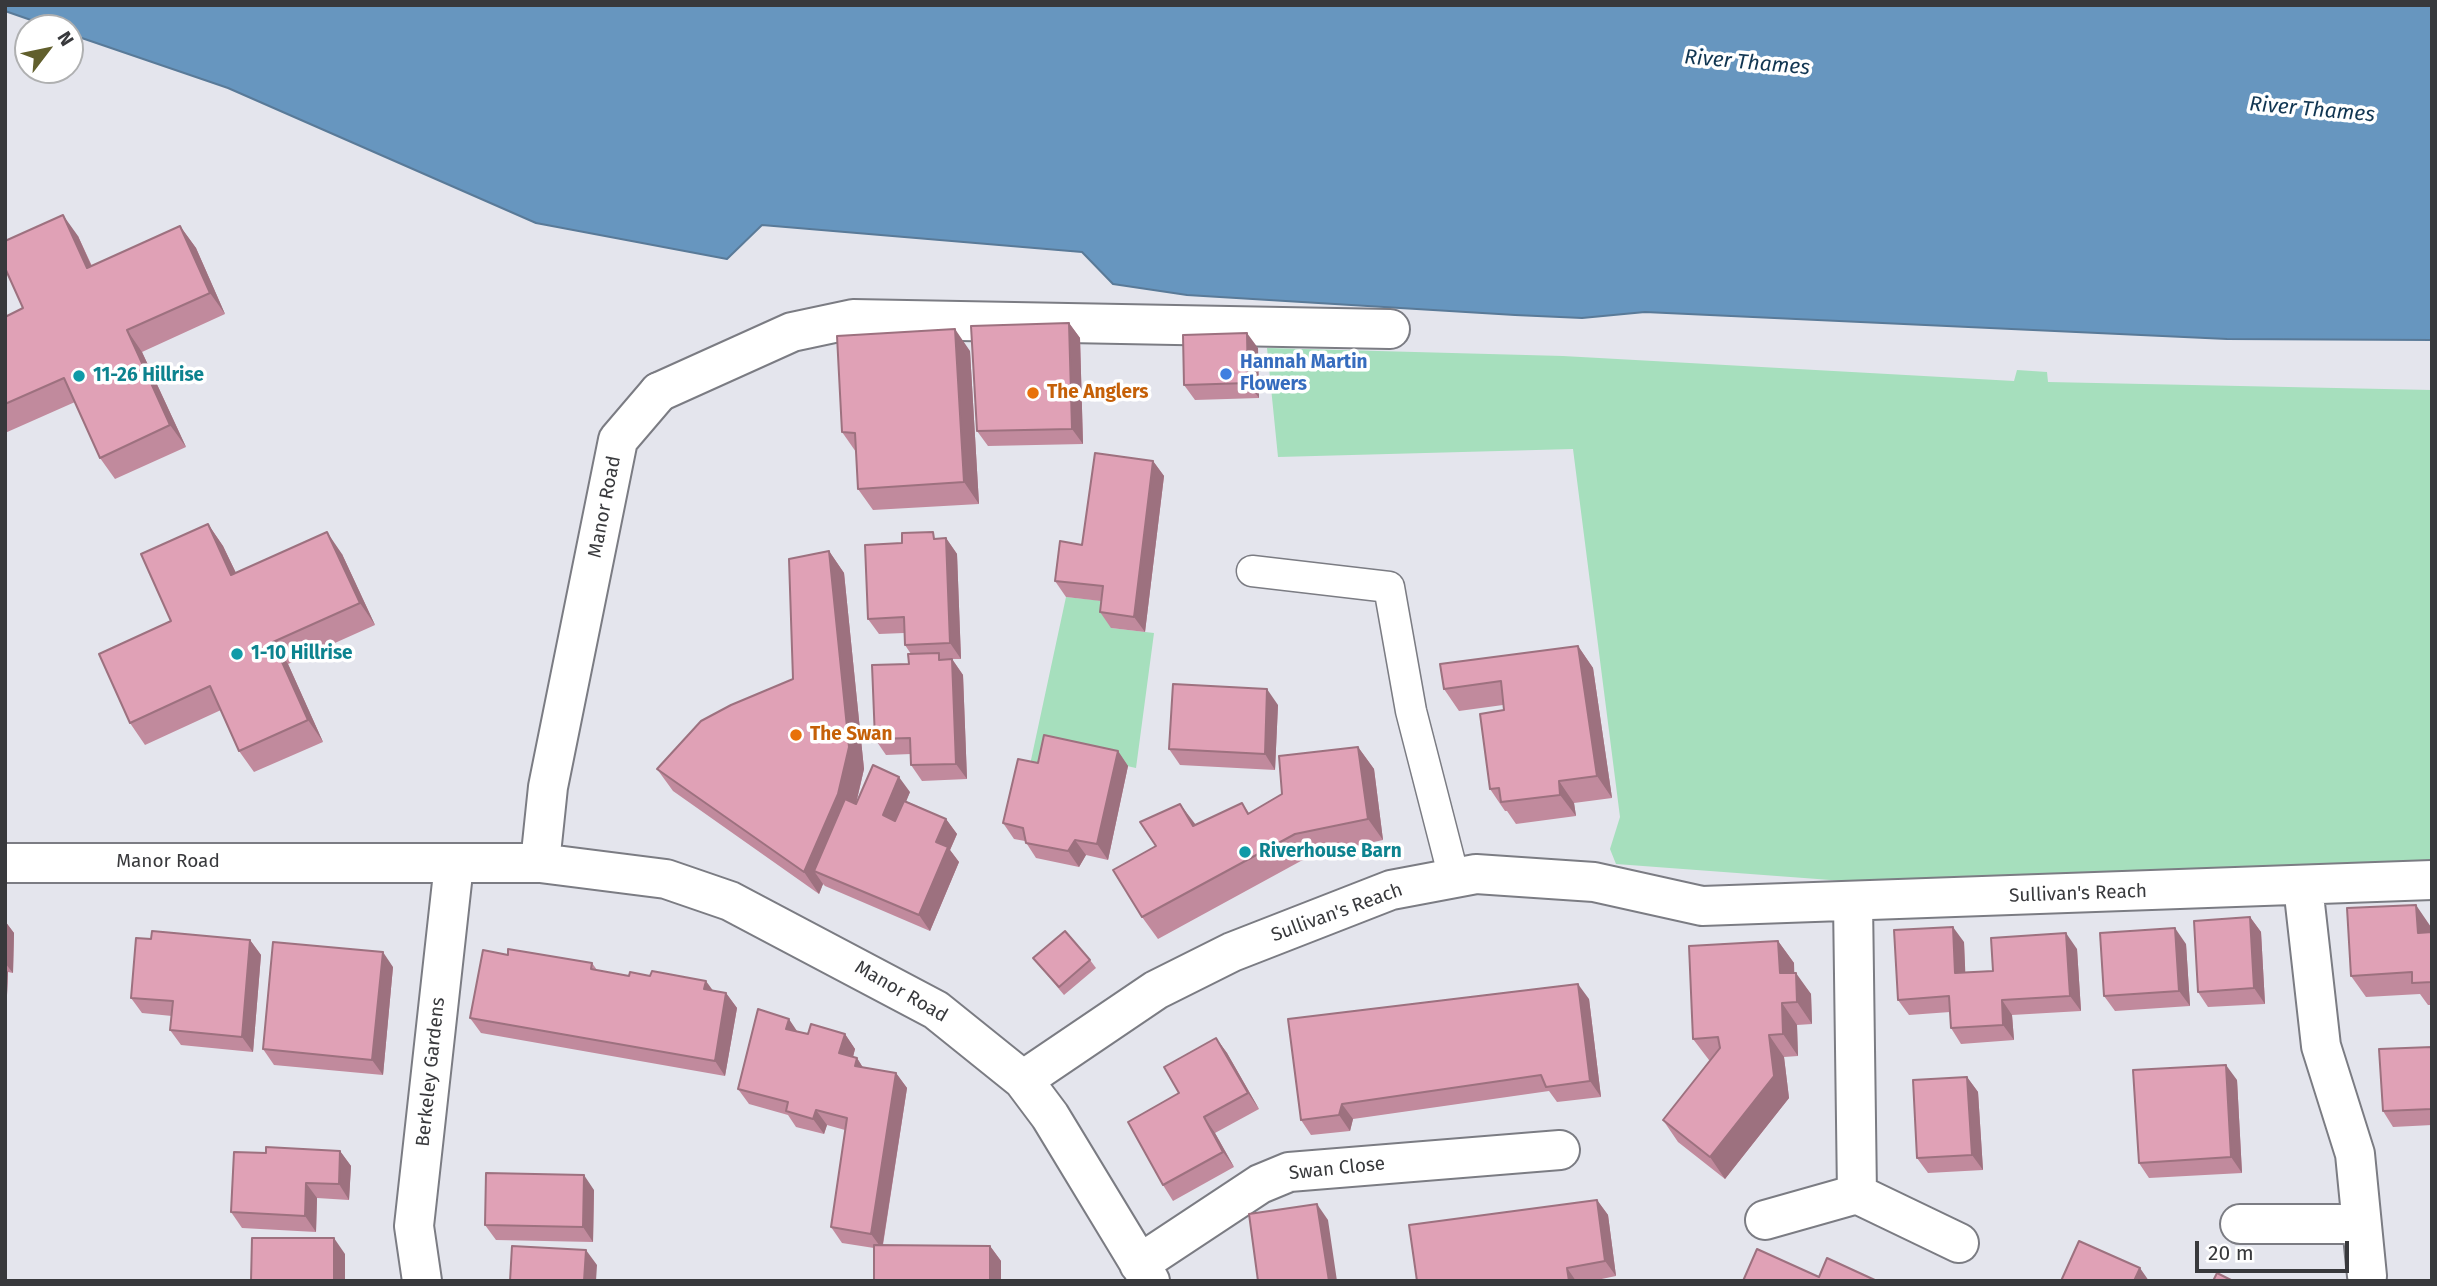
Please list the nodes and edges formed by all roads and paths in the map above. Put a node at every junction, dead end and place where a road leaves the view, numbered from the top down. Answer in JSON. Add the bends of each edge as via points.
{"nodes":[{"id":1,"x":1390,"y":329,"type":"dead end"},
{"id":2,"x":1252,"y":571,"type":"dead end"},
{"id":3,"x":5,"y":863,"type":"edge"},
{"id":4,"x":454,"y":863,"type":"junction"},
{"id":5,"x":540,"y":863,"type":"junction"},
{"id":6,"x":1454,"y":878,"type":"junction"},
{"id":7,"x":2432,"y":880,"type":"edge"},
{"id":8,"x":2303,"y":886,"type":"junction"},
{"id":9,"x":1853,"y":902,"type":"junction"},
{"id":10,"x":1023,"y":1080,"type":"junction"},
{"id":11,"x":1560,"y":1150,"type":"dead end"},
{"id":12,"x":1857,"y":1194,"type":"junction"},
{"id":13,"x":1765,"y":1220,"type":"dead end"},
{"id":14,"x":2240,"y":1224,"type":"dead end"},
{"id":15,"x":2361,"y":1224,"type":"junction"},
{"id":16,"x":1959,"y":1243,"type":"dead end"},
{"id":17,"x":1144,"y":1273,"type":"edge"},
{"id":18,"x":2367,"y":1276,"type":"dead end"},
{"id":19,"x":422,"y":1281,"type":"edge"}],
"edges":[{"from":1,"to":5,"type":"street","name":"Manor Road","via":[[853,319],[792,332],[659,392],[618,440],[548,787]]},
{"from":2,"to":6,"type":"lane","via":[[1389,587],[1411,711]]},
{"from":3,"to":4,"type":"street","name":"Manor Road"},
{"from":4,"to":5,"type":"street","name":"Manor Road"},
{"from":4,"to":19,"type":"street","name":"Berkeley Gardens","via":[[415,1226]]},
{"from":5,"to":10,"type":"street","name":"Manor Road","via":[[666,879],[730,901],[936,1010]]},
{"from":6,"to":9,"type":"street","name":"Sullivan's Reach","via":[[1476,874],[1563,879],[1702,906]]},
{"from":6,"to":10,"type":"street","name":"Sullivan's Reach","via":[[1391,890],[1232,952],[1156,990]]},
{"from":7,"to":8,"type":"street","name":"Sullivan's Reach"},
{"from":8,"to":9,"type":"street","name":"Sullivan's Reach"},
{"from":8,"to":15,"type":"street","via":[[2321,1046],[2355,1154]]},
{"from":9,"to":12,"type":"street"},
{"from":10,"to":17,"type":"street","name":"Manor Road","via":[[1050,1116]]},
{"from":11,"to":17,"type":"street","name":"Swan Close","via":[[1289,1172],[1260,1184]]},
{"from":12,"to":13,"type":"street"},
{"from":12,"to":16,"type":"street"},
{"from":14,"to":15,"type":"street"},
{"from":15,"to":18,"type":"street"}]}
